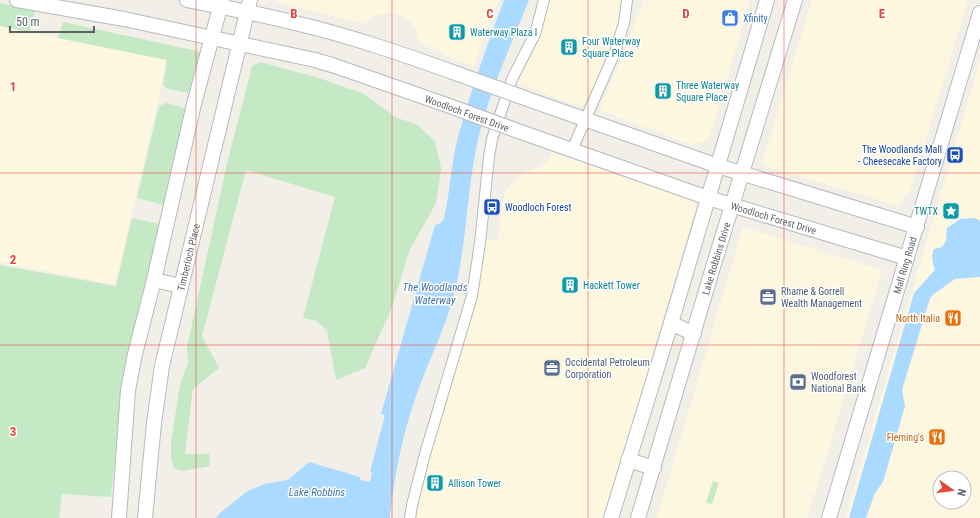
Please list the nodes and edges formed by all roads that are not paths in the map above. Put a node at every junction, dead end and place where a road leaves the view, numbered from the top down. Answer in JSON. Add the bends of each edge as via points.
{"nodes":[{"id":1,"x":17,"y":0,"type":"edge"},
{"id":2,"x":188,"y":0,"type":"edge"},
{"id":3,"x":544,"y":0,"type":"edge"},
{"id":4,"x":627,"y":0,"type":"edge"},
{"id":5,"x":767,"y":0,"type":"edge"},
{"id":6,"x":795,"y":0,"type":"edge"},
{"id":7,"x":221,"y":3,"type":"edge"},
{"id":8,"x":249,"y":6,"type":"edge"},
{"id":9,"x":980,"y":13,"type":"edge"},
{"id":10,"x":212,"y":38,"type":"junction"},
{"id":11,"x":239,"y":44,"type":"junction"},
{"id":12,"x":585,"y":120,"type":"junction"},
{"id":13,"x":572,"y":150,"type":"junction"},
{"id":14,"x":718,"y":166,"type":"junction"},
{"id":15,"x":741,"y":174,"type":"junction"},
{"id":16,"x":708,"y":198,"type":"junction"},
{"id":17,"x":732,"y":204,"type":"junction"},
{"id":18,"x":917,"y":227,"type":"junction"},
{"id":19,"x":907,"y":258,"type":"junction"},
{"id":20,"x":154,"y":280,"type":"junction"},
{"id":21,"x":181,"y":286,"type":"junction"},
{"id":22,"x":671,"y":322,"type":"junction"},
{"id":23,"x":694,"y":334,"type":"junction"},
{"id":24,"x":628,"y":460,"type":"junction"},
{"id":25,"x":654,"y":468,"type":"junction"},
{"id":26,"x":119,"y":518,"type":"edge"},
{"id":27,"x":145,"y":518,"type":"edge"},
{"id":28,"x":410,"y":518,"type":"edge"},
{"id":29,"x":611,"y":518,"type":"edge"},
{"id":30,"x":638,"y":518,"type":"edge"},
{"id":31,"x":829,"y":518,"type":"edge"}],
"edges":[{"from":1,"to":10,"type":"street","name":"Woodloch Forest Drive"},
{"from":2,"to":7,"type":"street"},
{"from":3,"to":28,"type":"street","via":[[535,34],[512,78],[492,140],[472,296],[425,454]]},
{"from":4,"to":12,"type":"street","via":[[624,23],[615,52]]},
{"from":5,"to":14,"type":"street"},
{"from":6,"to":15,"type":"street","name":"Lake Robbins Drive"},
{"from":7,"to":8,"type":"street"},
{"from":7,"to":10,"type":"street"},
{"from":8,"to":11,"type":"street","name":"Timberloch Place"},
{"from":8,"to":12,"type":"street","bridge":true,"via":[[368,43]]},
{"from":9,"to":18,"type":"street","name":"Mall Ring Road"},
{"from":10,"to":11,"type":"street","name":"Woodloch Forest Drive"},
{"from":10,"to":20,"type":"street","via":[[194,104]]},
{"from":11,"to":13,"type":"street","name":"Woodloch Forest Drive","bridge":true,"via":[[336,66]]},
{"from":11,"to":21,"type":"street","name":"Timberloch Place"},
{"from":12,"to":13,"type":"street"},
{"from":12,"to":14,"type":"street"},
{"from":13,"to":16,"type":"street","name":"Woodloch Forest Drive"},
{"from":14,"to":15,"type":"street"},
{"from":14,"to":16,"type":"street"},
{"from":15,"to":17,"type":"street","name":"Lake Robbins Drive"},
{"from":15,"to":18,"type":"street"},
{"from":16,"to":17,"type":"street","name":"Woodloch Forest Drive"},
{"from":16,"to":22,"type":"street"},
{"from":17,"to":19,"type":"street","name":"Woodloch Forest Drive"},
{"from":17,"to":23,"type":"street","name":"Lake Robbins Drive"},
{"from":18,"to":19,"type":"street","name":"Mall Ring Road"},
{"from":19,"to":31,"type":"street","name":"Mall Ring Road"},
{"from":20,"to":21,"type":"street"},
{"from":20,"to":26,"type":"street","via":[[128,390]]},
{"from":21,"to":27,"type":"street","name":"Timberloch Place","via":[[162,366],[148,473]]},
{"from":22,"to":23,"type":"street"},
{"from":22,"to":24,"type":"street"},
{"from":23,"to":25,"type":"street","name":"Lake Robbins Drive"},
{"from":24,"to":25,"type":"street"},
{"from":24,"to":29,"type":"street"},
{"from":25,"to":30,"type":"street","name":"Lake Robbins Drive"}]}
